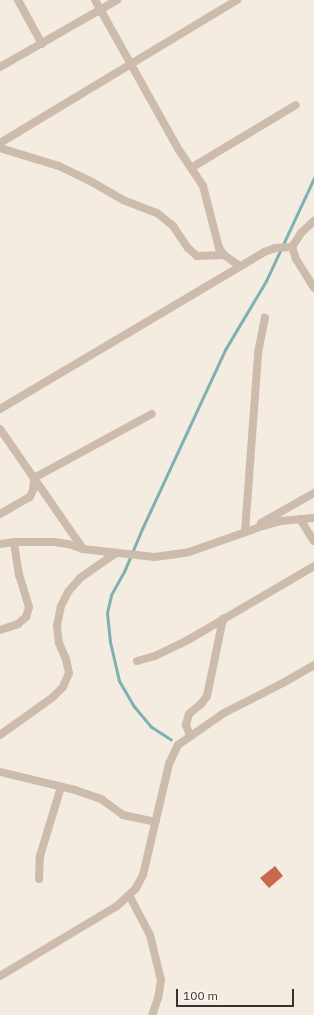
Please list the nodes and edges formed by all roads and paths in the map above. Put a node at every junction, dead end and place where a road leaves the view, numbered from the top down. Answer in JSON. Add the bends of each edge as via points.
{"nodes":[{"id":1,"x":18,"y":0,"type":"edge"},
{"id":2,"x":95,"y":0,"type":"edge"},
{"id":3,"x":117,"y":0,"type":"edge"},
{"id":4,"x":237,"y":0,"type":"edge"},
{"id":5,"x":101,"y":9,"type":"junction"},
{"id":6,"x":42,"y":44,"type":"junction"},
{"id":7,"x":131,"y":64,"type":"junction"},
{"id":8,"x":0,"y":67,"type":"edge"},
{"id":9,"x":296,"y":104,"type":"dead end"},
{"id":10,"x":0,"y":143,"type":"edge"},
{"id":11,"x":0,"y":148,"type":"edge"},
{"id":12,"x":192,"y":168,"type":"junction"},
{"id":13,"x":314,"y":221,"type":"edge"},
{"id":14,"x":289,"y":247,"type":"junction"},
{"id":15,"x":224,"y":255,"type":"junction"},
{"id":16,"x":240,"y":266,"type":"junction"},
{"id":17,"x":314,"y":288,"type":"edge"},
{"id":18,"x":265,"y":318,"type":"dead end"},
{"id":19,"x":0,"y":409,"type":"edge"},
{"id":20,"x":152,"y":414,"type":"dead end"},
{"id":21,"x":0,"y":429,"type":"edge"},
{"id":22,"x":34,"y":478,"type":"junction"},
{"id":23,"x":314,"y":493,"type":"edge"},
{"id":24,"x":0,"y":514,"type":"edge"},
{"id":25,"x":314,"y":518,"type":"edge"},
{"id":26,"x":300,"y":519,"type":"junction"},
{"id":27,"x":245,"y":532,"type":"junction"},
{"id":28,"x":314,"y":541,"type":"edge"},
{"id":29,"x":14,"y":542,"type":"junction"},
{"id":30,"x":0,"y":544,"type":"edge"},
{"id":31,"x":83,"y":549,"type":"junction"},
{"id":32,"x":116,"y":553,"type":"junction"},
{"id":33,"x":314,"y":566,"type":"edge"},
{"id":34,"x":223,"y":619,"type":"junction"},
{"id":35,"x":0,"y":630,"type":"edge"},
{"id":36,"x":137,"y":661,"type":"dead end"},
{"id":37,"x":314,"y":665,"type":"edge"},
{"id":38,"x":0,"y":735,"type":"edge"},
{"id":39,"x":190,"y":736,"type":"junction"},
{"id":40,"x":0,"y":772,"type":"edge"},
{"id":41,"x":61,"y":787,"type":"junction"},
{"id":42,"x":155,"y":822,"type":"junction"},
{"id":43,"x":39,"y":879,"type":"dead end"},
{"id":44,"x":129,"y":895,"type":"junction"},
{"id":45,"x":0,"y":976,"type":"edge"},
{"id":46,"x":152,"y":1015,"type":"edge"}],
"edges":[{"from":1,"to":6,"type":"street"},
{"from":2,"to":5,"type":"street"},
{"from":3,"to":5,"type":"street"},
{"from":4,"to":7,"type":"street"},
{"from":5,"to":6,"type":"street"},
{"from":5,"to":7,"type":"street"},
{"from":6,"to":8,"type":"street"},
{"from":7,"to":10,"type":"street"},
{"from":7,"to":12,"type":"street","via":[[179,150]]},
{"from":9,"to":12,"type":"street"},
{"from":11,"to":15,"type":"street","via":[[59,166],[123,200],[157,214],[173,226],[188,248],[197,256]]},
{"from":12,"to":15,"type":"street","via":[[206,194],[219,248]]},
{"from":13,"to":14,"type":"street"},
{"from":14,"to":16,"type":"street","via":[[264,252]]},
{"from":14,"to":17,"type":"street"},
{"from":15,"to":16,"type":"street"},
{"from":16,"to":19,"type":"street"},
{"from":18,"to":27,"type":"street","via":[[258,353]]},
{"from":20,"to":22,"type":"street"},
{"from":21,"to":22,"type":"street"},
{"from":22,"to":24,"type":"street","via":[[30,497]]},
{"from":22,"to":31,"type":"street"},
{"from":23,"to":27,"type":"street"},
{"from":25,"to":26,"type":"street"},
{"from":26,"to":27,"type":"street","via":[[280,521]]},
{"from":26,"to":28,"type":"street"},
{"from":27,"to":32,"type":"street","via":[[171,556]]},
{"from":29,"to":30,"type":"street"},
{"from":29,"to":31,"type":"street","via":[[54,542]]},
{"from":29,"to":35,"type":"street","via":[[19,575],[29,607],[26,617],[18,624]]},
{"from":31,"to":32,"type":"street"},
{"from":32,"to":38,"type":"street","via":[[80,578],[60,606],[57,626],[59,643],[69,673],[62,687],[53,697]]},
{"from":33,"to":34,"type":"street"},
{"from":34,"to":36,"type":"street","via":[[172,648]]},
{"from":34,"to":39,"type":"street","via":[[207,696],[189,714],[186,725]]},
{"from":37,"to":39,"type":"street","via":[[224,713]]},
{"from":39,"to":42,"type":"street","via":[[178,745],[169,764]]},
{"from":40,"to":41,"type":"street"},
{"from":41,"to":42,"type":"street","via":[[101,799],[123,815]]},
{"from":41,"to":43,"type":"street","via":[[40,856]]},
{"from":42,"to":44,"type":"street","via":[[143,876]]},
{"from":44,"to":45,"type":"street","via":[[117,906]]},
{"from":44,"to":46,"type":"street","via":[[150,935],[161,980]]}]}
